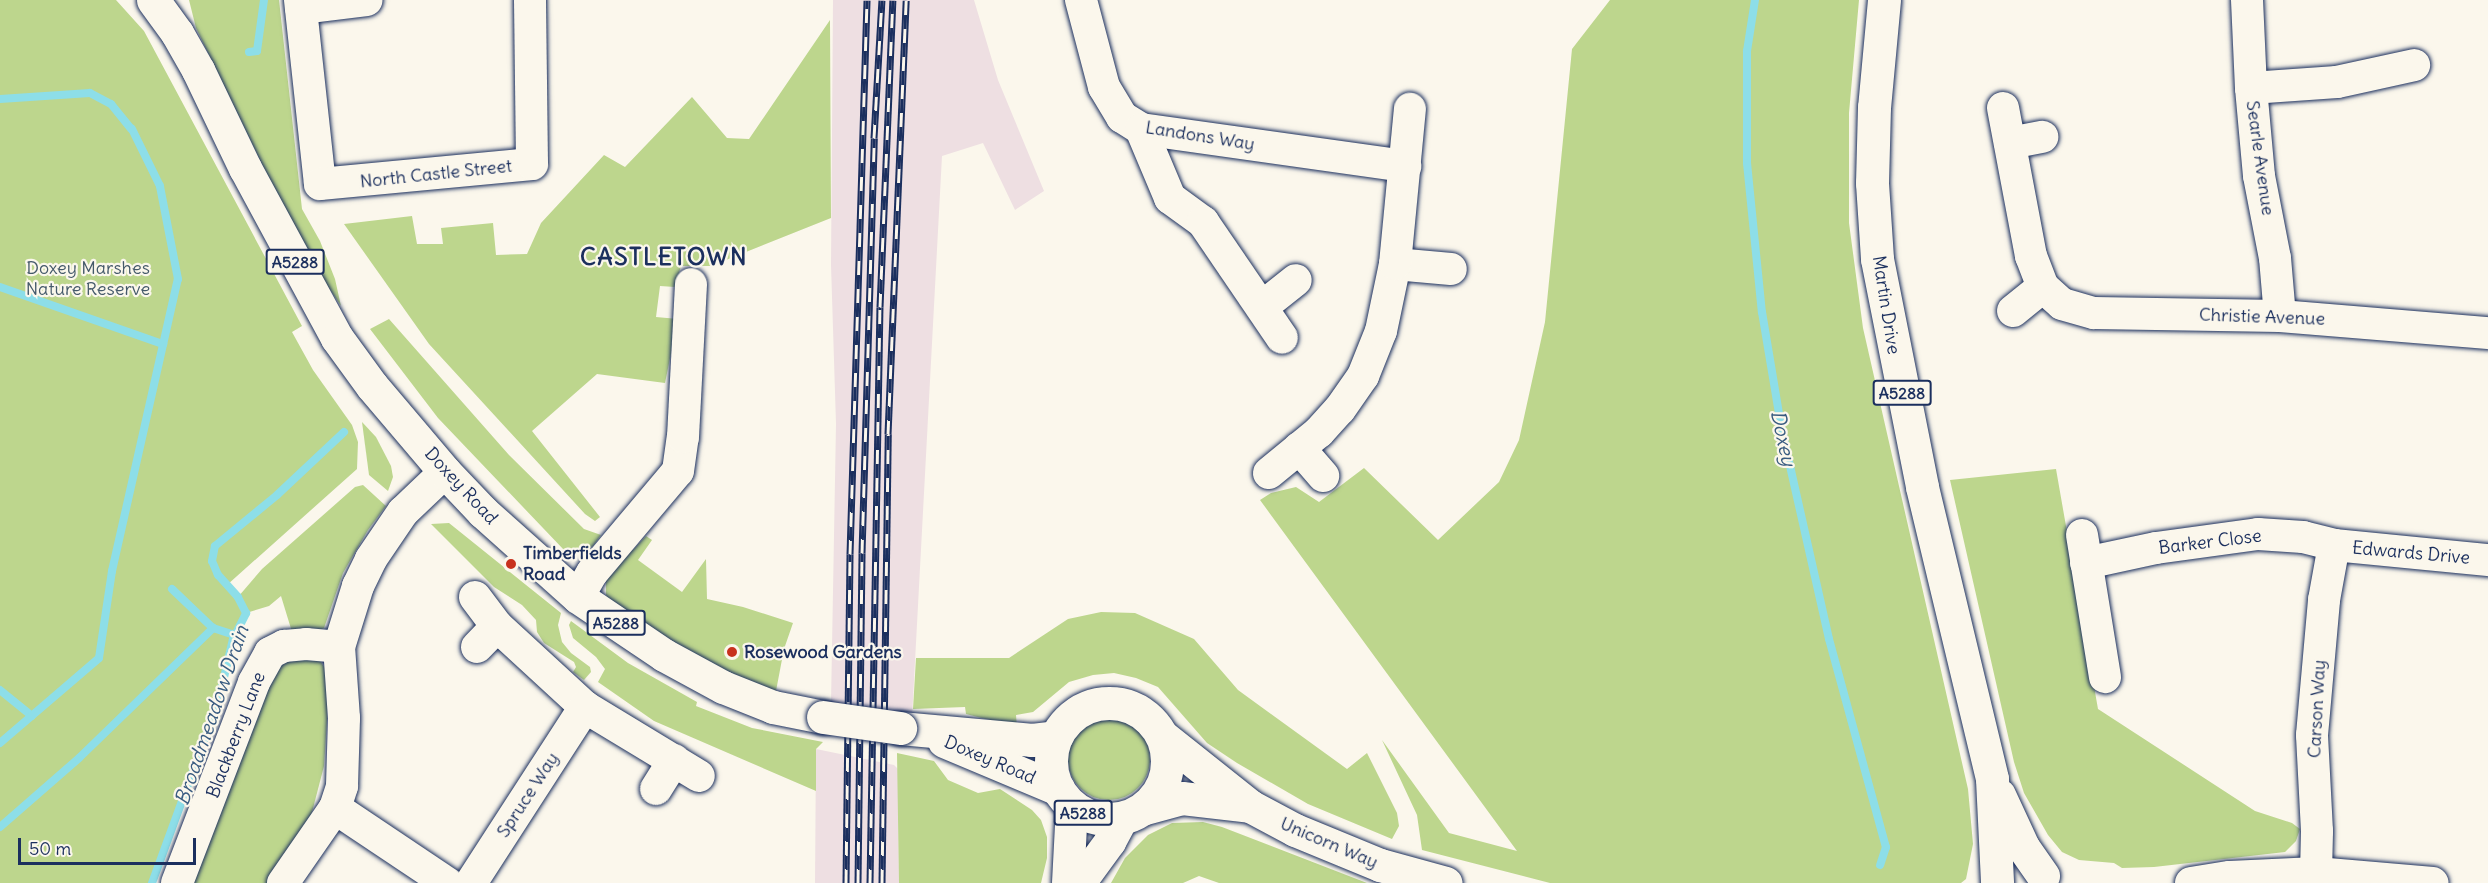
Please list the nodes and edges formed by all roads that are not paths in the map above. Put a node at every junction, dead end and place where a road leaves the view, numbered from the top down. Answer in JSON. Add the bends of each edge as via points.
{"nodes":[{"id":1,"x":153,"y":0,"type":"edge"},
{"id":2,"x":166,"y":0,"type":"edge"},
{"id":3,"x":367,"y":0,"type":"edge"},
{"id":4,"x":530,"y":0,"type":"edge"},
{"id":5,"x":1081,"y":0,"type":"edge"},
{"id":6,"x":1884,"y":0,"type":"edge"},
{"id":7,"x":2247,"y":0,"type":"edge"},
{"id":8,"x":301,"y":4,"type":"edge"},
{"id":9,"x":177,"y":33,"type":"junction"},
{"id":10,"x":2423,"y":64,"type":"dead end"},
{"id":11,"x":2251,"y":88,"type":"junction"},
{"id":12,"x":2003,"y":108,"type":"dead end"},
{"id":13,"x":1410,"y":109,"type":"dead end"},
{"id":14,"x":1141,"y":129,"type":"junction"},
{"id":15,"x":2042,"y":137,"type":"dead end"},
{"id":16,"x":2010,"y":143,"type":"junction"},
{"id":17,"x":1405,"y":166,"type":"junction"},
{"id":18,"x":1395,"y":264,"type":"junction"},
{"id":19,"x":1451,"y":269,"type":"dead end"},
{"id":20,"x":1296,"y":280,"type":"dead end"},
{"id":21,"x":2043,"y":287,"type":"junction"},
{"id":22,"x":680,"y":296,"type":"dead end"},
{"id":23,"x":1262,"y":307,"type":"junction"},
{"id":24,"x":2013,"y":311,"type":"dead end"},
{"id":25,"x":2280,"y":316,"type":"junction"},
{"id":26,"x":2488,"y":333,"type":"edge"},
{"id":27,"x":1282,"y":338,"type":"dead end"},
{"id":28,"x":1299,"y":448,"type":"junction"},
{"id":29,"x":445,"y":472,"type":"junction"},
{"id":30,"x":1269,"y":473,"type":"dead end"},
{"id":31,"x":1323,"y":476,"type":"dead end"},
{"id":32,"x":2334,"y":545,"type":"junction"},
{"id":33,"x":2488,"y":560,"type":"edge"},
{"id":34,"x":475,"y":597,"type":"dead end"},
{"id":35,"x":578,"y":597,"type":"junction"},
{"id":36,"x":339,"y":647,"type":"junction"},
{"id":37,"x":2105,"y":676,"type":"dead end"},
{"id":38,"x":585,"y":706,"type":"junction"},
{"id":39,"x":912,"y":729,"type":"junction"},
{"id":40,"x":1162,"y":736,"type":"junction"},
{"id":41,"x":1056,"y":737,"type":"junction"},
{"id":42,"x":1992,"y":779,"type":"junction"},
{"id":43,"x":656,"y":789,"type":"dead end"},
{"id":44,"x":1065,"y":798,"type":"junction"},
{"id":45,"x":1250,"y":807,"type":"junction"},
{"id":46,"x":334,"y":808,"type":"junction"},
{"id":47,"x":1134,"y":813,"type":"junction"},
{"id":48,"x":2316,"y":873,"type":"junction"},
{"id":49,"x":2051,"y":879,"type":"edge"},
{"id":50,"x":177,"y":883,"type":"edge"},
{"id":51,"x":283,"y":883,"type":"edge"},
{"id":52,"x":447,"y":883,"type":"edge"},
{"id":53,"x":471,"y":883,"type":"edge"},
{"id":54,"x":1068,"y":883,"type":"edge"},
{"id":55,"x":1080,"y":883,"type":"edge"},
{"id":56,"x":1446,"y":883,"type":"edge"},
{"id":57,"x":1997,"y":883,"type":"edge"},
{"id":58,"x":2010,"y":883,"type":"edge"},
{"id":59,"x":2191,"y":883,"type":"edge"},
{"id":60,"x":2433,"y":883,"type":"edge"}],
"edges":[{"from":1,"to":9,"type":"main road","name":"Doxey Road","number":"A5288"},
{"from":2,"to":9,"type":"main road","name":"Doxey Road","number":"A5288"},
{"from":3,"to":8,"type":"street"},
{"from":4,"to":8,"type":"street","name":"North Castle Street","via":[[532,164],[321,184]]},
{"from":5,"to":14,"type":"street","name":"Landons Way","via":[[1104,87],[1122,117]]},
{"from":6,"to":42,"type":"main road","name":"Martin Drive","number":"A5288","via":[[1872,183],[1878,259],[1922,487]]},
{"from":7,"to":11,"type":"street","name":"Searle Avenue"},
{"from":9,"to":29,"type":"main road","name":"Doxey Road","number":"A5288","via":[[337,338]]},
{"from":10,"to":11,"type":"street","via":[[2337,82]]},
{"from":11,"to":25,"type":"street","name":"Searle Avenue","via":[[2259,176],[2275,258]]},
{"from":12,"to":16,"type":"street"},
{"from":13,"to":17,"type":"street"},
{"from":14,"to":17,"type":"street","name":"Landons Way"},
{"from":14,"to":23,"type":"street","via":[[1170,198],[1203,222]]},
{"from":15,"to":16,"type":"street"},
{"from":16,"to":21,"type":"street","via":[[2031,256]]},
{"from":17,"to":18,"type":"street"},
{"from":18,"to":19,"type":"street"},
{"from":18,"to":28,"type":"street","via":[[1381,331],[1363,376],[1340,409]]},
{"from":20,"to":23,"type":"street"},
{"from":21,"to":24,"type":"street"},
{"from":21,"to":25,"type":"street","name":"Christie Avenue","via":[[2062,304],[2094,314]]},
{"from":22,"to":35,"type":"street","via":[[683,437],[678,471],[592,573]]},
{"from":23,"to":27,"type":"street"},
{"from":25,"to":26,"type":"street","name":"Christie Avenue"},
{"from":28,"to":30,"type":"street"},
{"from":28,"to":31,"type":"street"},
{"from":29,"to":35,"type":"main road","name":"Doxey Road","number":"A5288","via":[[483,512]]},
{"from":29,"to":36,"type":"street","via":[[403,512],[370,559]]},
{"from":32,"to":33,"type":"street","name":"Edwards Drive"},
{"from":32,"to":37,"type":"street","name":"Barker Close","via":[[2302,537],[2258,534],[2156,548],[2084,549]]},
{"from":32,"to":48,"type":"street","name":"Carson Way","via":[[2324,600],[2312,735]]},
{"from":34,"to":38,"type":"street","via":[[487,636]]},
{"from":35,"to":39,"type":"main road","name":"Doxey Road","number":"A5288","bridge":true,"via":[[664,655],[723,687],[773,707]]},
{"from":36,"to":46,"type":"street","via":[[344,718],[342,786]]},
{"from":36,"to":50,"type":"street","name":"Blackberry Lane","via":[[306,644],[284,646],[270,653],[254,682]]},
{"from":38,"to":43,"type":"street","via":[[687,768]]},
{"from":38,"to":53,"type":"street","name":"Spruce Way"},
{"from":39,"to":41,"type":"main road","name":"Doxey Road","number":"A5288","via":[[1032,740]]},
{"from":39,"to":44,"type":"main road","name":"Doxey Road","number":"A5288"},
{"from":40,"to":41,"type":"main road","number":"A5288","via":[[1151,720],[1136,709],[1108,703],[1081,710],[1066,721]]},
{"from":40,"to":45,"type":"main road","name":"Unicorn Way","number":"A5288"},
{"from":40,"to":47,"type":"main road","via":[[1167,755],[1166,775],[1158,793]]},
{"from":41,"to":44,"type":"main road","number":"A5288","via":[[1051,763]]},
{"from":42,"to":49,"type":"main road","name":"Martin Drive","number":"A5288","via":[[2023,847]]},
{"from":42,"to":57,"type":"main road","name":"Martin Drive","number":"A5288"},
{"from":44,"to":47,"type":"main road","number":"A5288","via":[[1087,816],[1105,819]]},
{"from":44,"to":54,"type":"street"},
{"from":45,"to":47,"type":"main road","name":"Unicorn Way","number":"A5288","via":[[1182,798]]},
{"from":45,"to":56,"type":"main road","name":"Unicorn Way","number":"A5288","via":[[1380,865]]},
{"from":46,"to":51,"type":"street"},
{"from":46,"to":52,"type":"street"},
{"from":47,"to":55,"type":"street"},
{"from":48,"to":59,"type":"street"},
{"from":48,"to":60,"type":"street"},
{"from":49,"to":58,"type":"main road","number":"A5288","via":[[2027,876]]}]}
